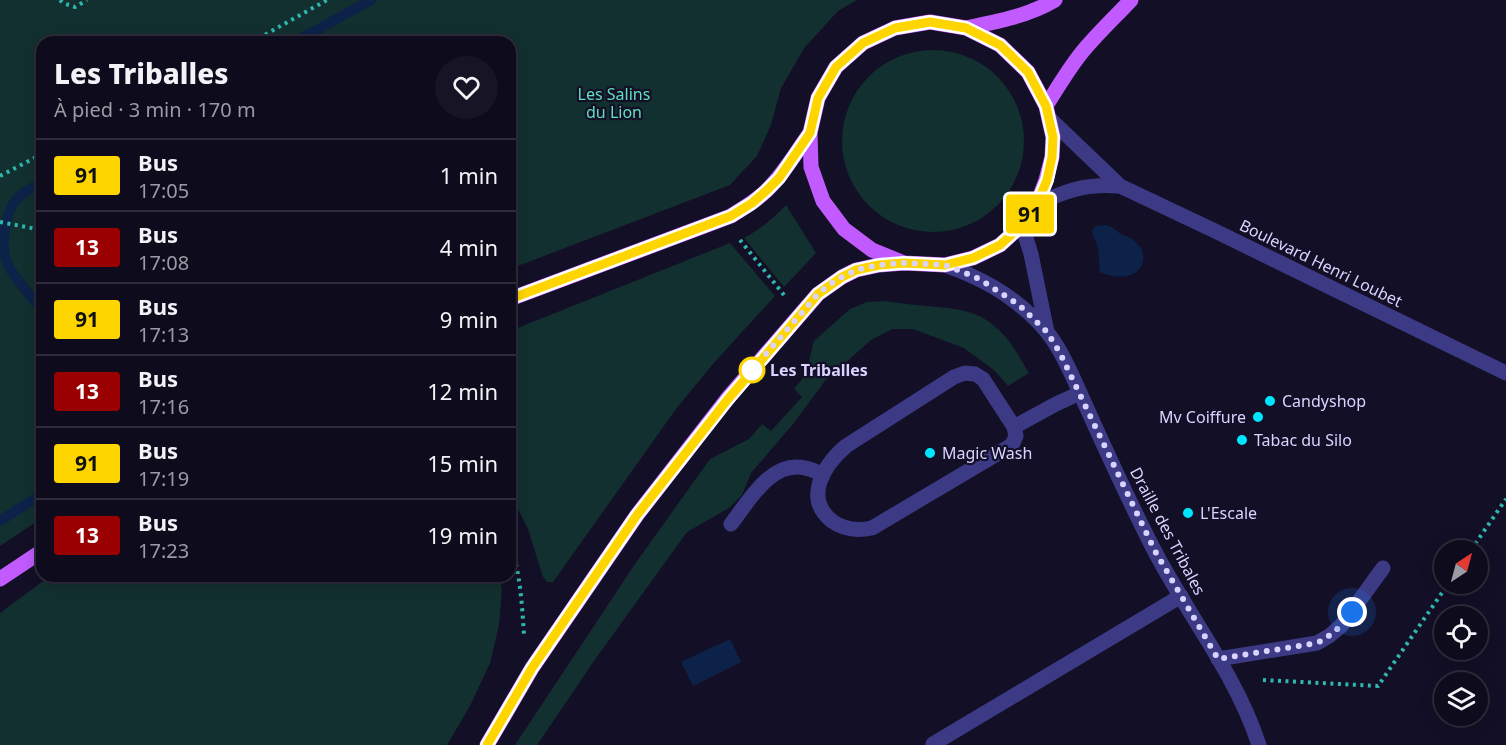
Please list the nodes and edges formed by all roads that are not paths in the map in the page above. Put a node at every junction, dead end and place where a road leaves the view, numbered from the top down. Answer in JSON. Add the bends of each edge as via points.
{"nodes":[{"id":1,"x":1055,"y":0,"type":"edge"},
{"id":2,"x":1131,"y":0,"type":"edge"},
{"id":3,"x":966,"y":28,"type":"junction"},
{"id":4,"x":1048,"y":112,"type":"junction"},
{"id":5,"x":810,"y":133,"type":"junction"},
{"id":6,"x":1120,"y":186,"type":"junction"},
{"id":7,"x":1037,"y":204,"type":"junction"},
{"id":8,"x":1022,"y":225,"type":"junction"},
{"id":9,"x":904,"y":263,"type":"junction"},
{"id":10,"x":945,"y":265,"type":"junction"},
{"id":11,"x":516,"y":297,"type":"edge"},
{"id":12,"x":1047,"y":332,"type":"junction"},
{"id":13,"x":1506,"y":373,"type":"edge"},
{"id":14,"x":1080,"y":393,"type":"junction"},
{"id":15,"x":1014,"y":427,"type":"junction"},
{"id":16,"x":822,"y":474,"type":"junction"},
{"id":17,"x":731,"y":524,"type":"dead end"},
{"id":18,"x":36,"y":555,"type":"edge"},
{"id":19,"x":1383,"y":567,"type":"dead end"},
{"id":20,"x":0,"y":579,"type":"edge"},
{"id":21,"x":1181,"y":596,"type":"junction"},
{"id":22,"x":1218,"y":659,"type":"junction"},
{"id":23,"x":933,"y":744,"type":"edge"},
{"id":24,"x":487,"y":745,"type":"edge"},
{"id":25,"x":1259,"y":745,"type":"edge"}],
"edges":[{"from":1,"to":3,"type":"main road","via":[[1032,11]]},
{"from":2,"to":4,"type":"main road","via":[[1082,53],[1063,79]]},
{"from":3,"to":4,"type":"main road","via":[[1000,45],[1028,72]]},
{"from":3,"to":5,"type":"main road","via":[[930,22],[895,28],[863,43],[836,67],[818,98]]},
{"from":4,"to":6,"type":"street","name":"Boulevard Henri Loubet"},
{"from":4,"to":7,"type":"main road","via":[[1052,157]]},
{"from":5,"to":9,"type":"main road","via":[[811,168],[823,201],[844,229],[872,250]]},
{"from":5,"to":11,"type":"main road","via":[[779,178],[731,216]]},
{"from":6,"to":7,"type":"street","name":"Boulevard Henri Loubet","via":[[1076,190]]},
{"from":6,"to":13,"type":"street","name":"Boulevard Henri Loubet"},
{"from":7,"to":8,"type":"main road"},
{"from":8,"to":10,"type":"main road","via":[[1000,245]]},
{"from":8,"to":12,"type":"street","name":"Draille des Tribales"},
{"from":9,"to":10,"type":"main road"},
{"from":9,"to":24,"type":"main road","via":[[856,270],[818,294],[803,311],[637,515],[532,668]]},
{"from":10,"to":12,"type":"street","name":"Draille des Tribales","via":[[999,291]]},
{"from":12,"to":14,"type":"street","name":"Draille des Tribales"},
{"from":14,"to":15,"type":"street"},
{"from":14,"to":21,"type":"street","name":"Draille des Tribales","via":[[1141,524]]},
{"from":15,"to":16,"type":"street","via":[[983,379],[965,373],[846,446]]},
{"from":15,"to":16,"type":"street","via":[[1012,445],[872,528],[860,531],[834,523],[823,513],[818,500]]},
{"from":16,"to":17,"type":"street","via":[[804,467],[776,471]]},
{"from":18,"to":20,"type":"main road"},
{"from":19,"to":22,"type":"street","via":[[1341,626],[1317,643]]},
{"from":21,"to":22,"type":"street","name":"Draille des Tribales"},
{"from":21,"to":23,"type":"street"},
{"from":22,"to":25,"type":"street","name":"Draille des Tribales"}]}
